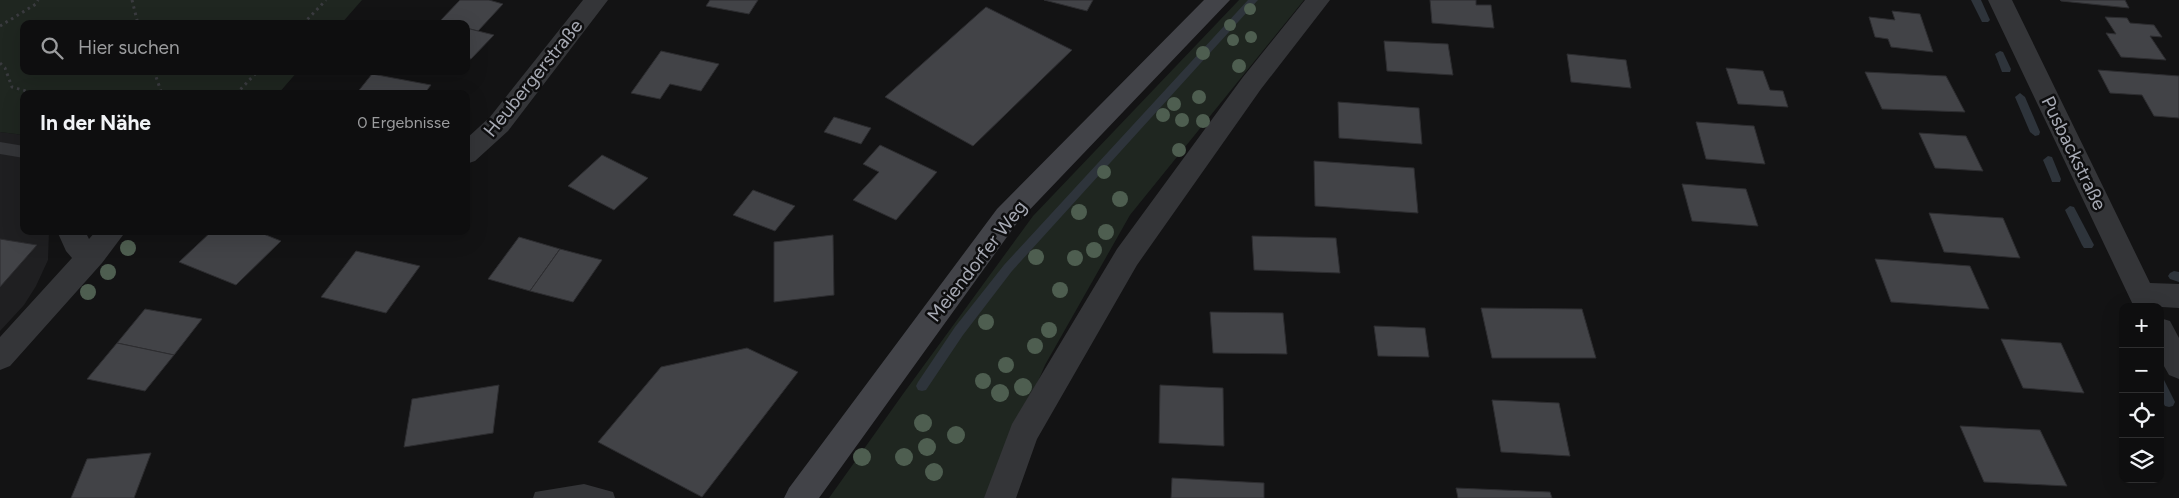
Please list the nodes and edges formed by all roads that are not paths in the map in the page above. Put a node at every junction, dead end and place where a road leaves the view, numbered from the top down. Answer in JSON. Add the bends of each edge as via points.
{"nodes":[{"id":1,"x":596,"y":0,"type":"edge"},
{"id":2,"x":1218,"y":0,"type":"edge"},
{"id":3,"x":1318,"y":0,"type":"edge"},
{"id":4,"x":2000,"y":0,"type":"edge"},
{"id":5,"x":0,"y":148,"type":"edge"},
{"id":6,"x":470,"y":150,"type":"edge"},
{"id":7,"x":20,"y":151,"type":"edge"},
{"id":8,"x":72,"y":235,"type":"edge"},
{"id":9,"x":110,"y":235,"type":"edge"},
{"id":10,"x":92,"y":255,"type":"junction"},
{"id":11,"x":2179,"y":296,"type":"edge"},
{"id":12,"x":2145,"y":301,"type":"edge"},
{"id":13,"x":2164,"y":338,"type":"edge"},
{"id":14,"x":0,"y":357,"type":"edge"},
{"id":15,"x":2179,"y":366,"type":"edge"},
{"id":16,"x":542,"y":498,"type":"edge"},
{"id":17,"x":606,"y":498,"type":"edge"},
{"id":18,"x":800,"y":498,"type":"edge"},
{"id":19,"x":1000,"y":498,"type":"edge"}],
"edges":[{"from":1,"to":6,"type":"street","name":"Heubergerstraße","via":[[499,124]]},
{"from":2,"to":18,"type":"street","name":"Meiendorfer Weg","via":[[1007,216]]},
{"from":3,"to":19,"type":"street","via":[[1252,83],[1127,257],[1023,434]]},
{"from":4,"to":12,"type":"street","name":"Pusbackstraße"},
{"from":5,"to":7,"type":"lane"},
{"from":8,"to":10,"type":"street","via":[[77,247]]},
{"from":9,"to":10,"type":"street"},
{"from":10,"to":14,"type":"street"},
{"from":11,"to":12,"type":"street"},
{"from":13,"to":15,"type":"street"},
{"from":16,"to":17,"type":"lane","via":[[584,493]]}]}
